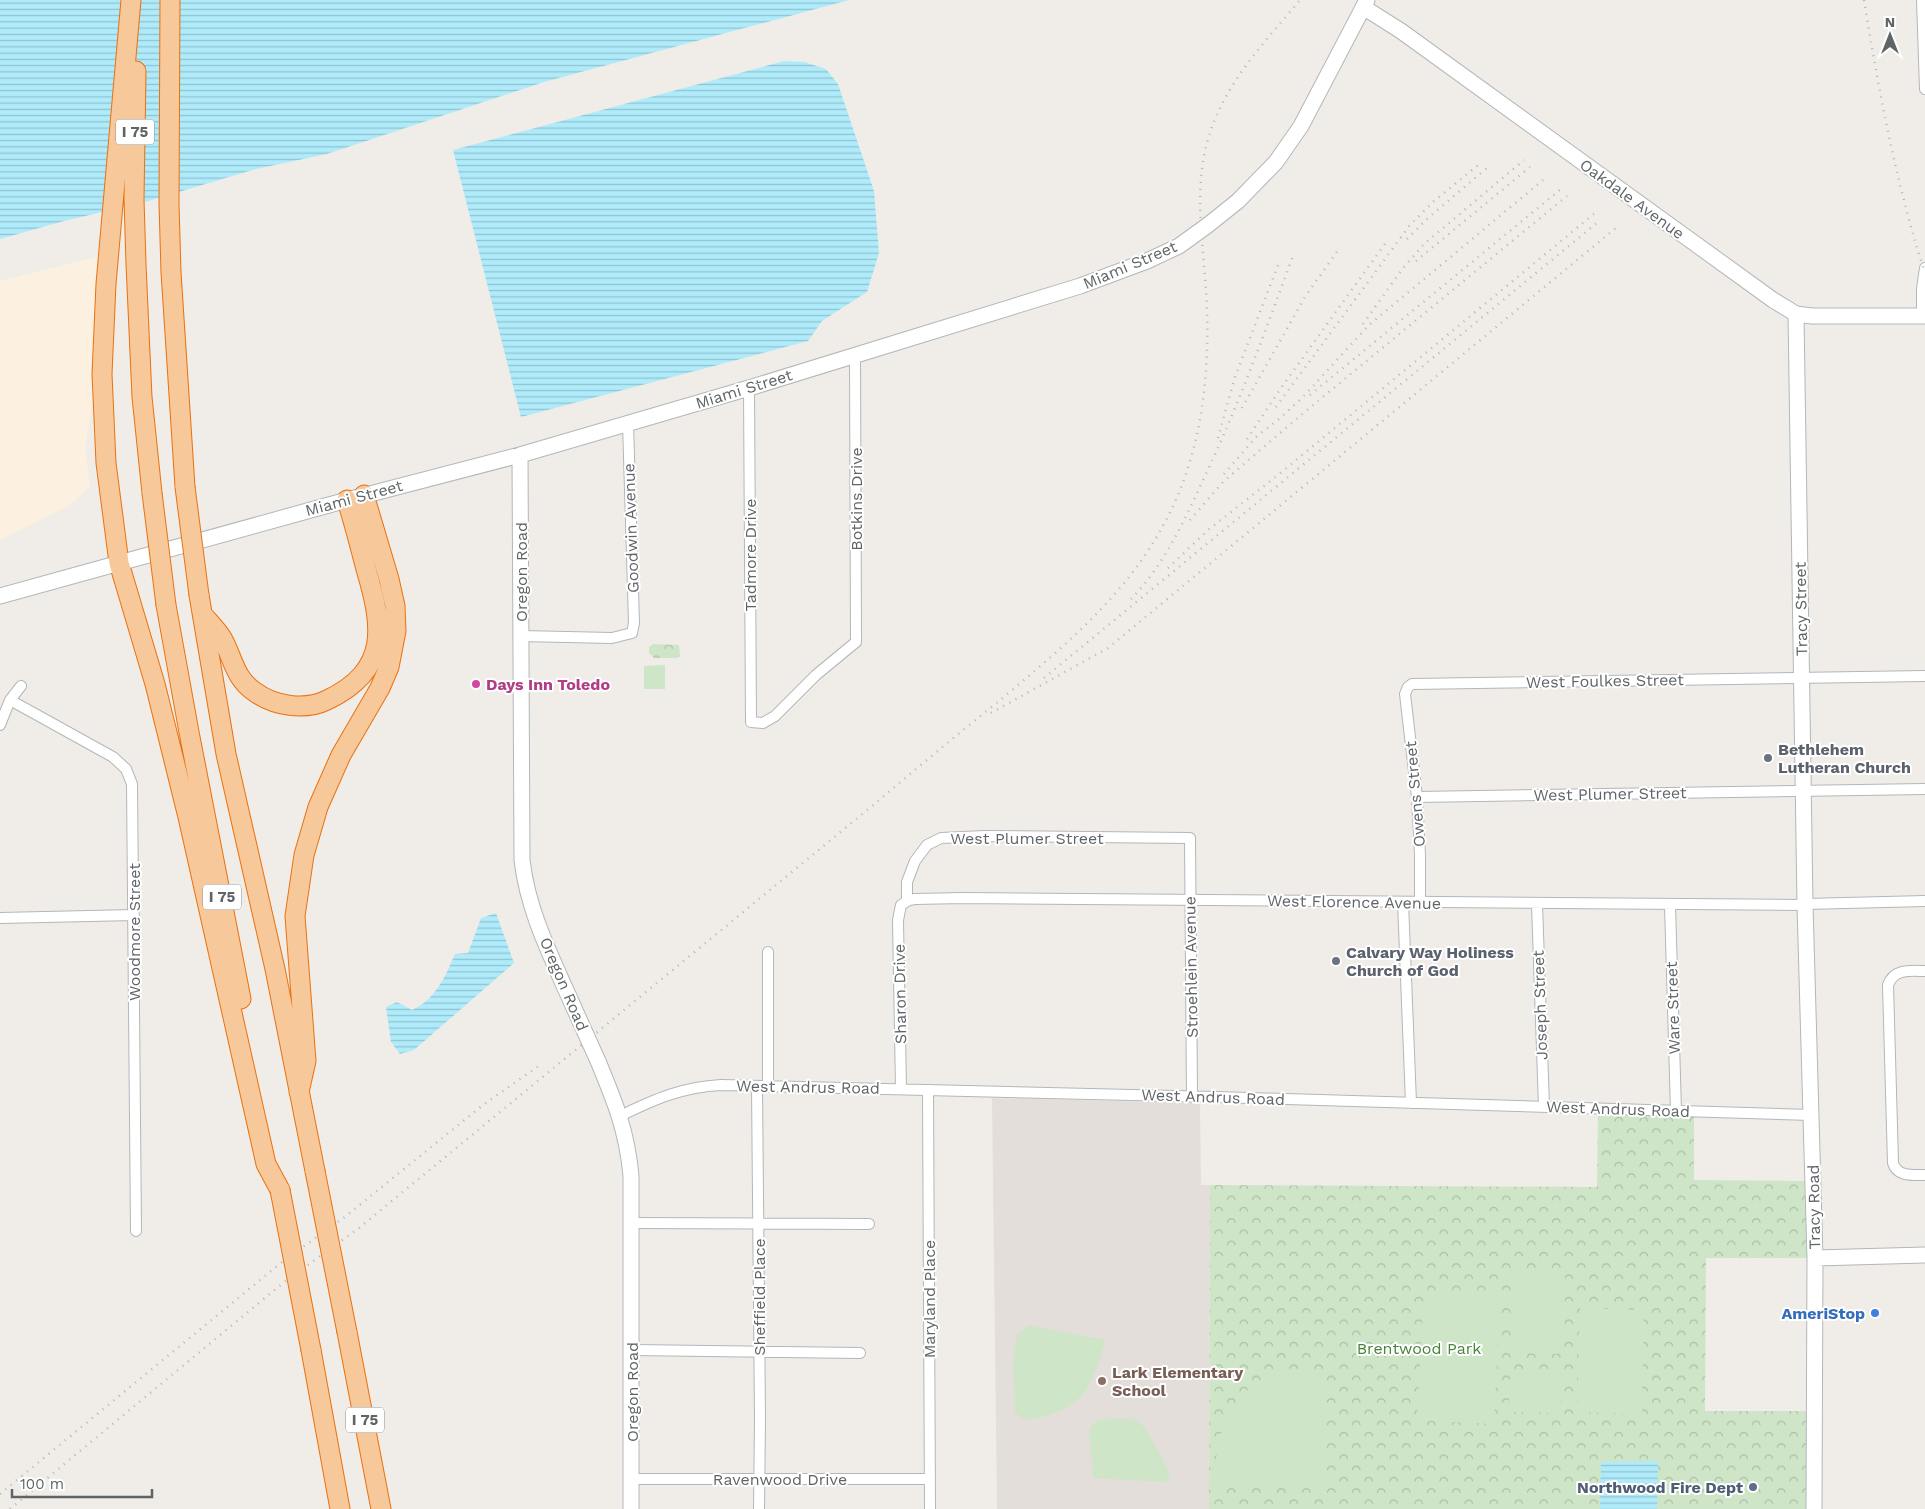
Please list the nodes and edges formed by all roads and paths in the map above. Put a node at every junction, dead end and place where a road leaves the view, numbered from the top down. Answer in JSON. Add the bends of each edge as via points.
{"nodes":[{"id":1,"x":131,"y":0,"type":"edge"},
{"id":2,"x":137,"y":0,"type":"edge"},
{"id":3,"x":170,"y":0,"type":"edge"},
{"id":4,"x":1922,"y":0,"type":"edge"},
{"id":5,"x":1365,"y":4,"type":"edge"},
{"id":6,"x":1925,"y":89,"type":"edge"},
{"id":7,"x":1925,"y":268,"type":"edge"},
{"id":8,"x":1796,"y":314,"type":"junction"},
{"id":9,"x":1923,"y":316,"type":"edge"},
{"id":10,"x":855,"y":355,"type":"junction"},
{"id":11,"x":749,"y":388,"type":"junction"},
{"id":12,"x":628,"y":423,"type":"junction"},
{"id":13,"x":520,"y":455,"type":"junction"},
{"id":14,"x":356,"y":497,"type":"junction"},
{"id":15,"x":119,"y":563,"type":"junction"},
{"id":16,"x":0,"y":596,"type":"edge"},
{"id":17,"x":202,"y":614,"type":"junction"},
{"id":18,"x":521,"y":636,"type":"junction"},
{"id":19,"x":1925,"y":676,"type":"edge"},
{"id":20,"x":1802,"y":678,"type":"junction"},
{"id":21,"x":21,"y":686,"type":"dead end"},
{"id":22,"x":1408,"y":686,"type":"joint"},
{"id":23,"x":10,"y":700,"type":"junction"},
{"id":24,"x":750,"y":722,"type":"joint"},
{"id":25,"x":0,"y":725,"type":"edge"},
{"id":26,"x":1925,"y":789,"type":"edge"},
{"id":27,"x":1803,"y":790,"type":"junction"},
{"id":28,"x":1417,"y":797,"type":"junction"},
{"id":29,"x":1190,"y":838,"type":"joint"},
{"id":30,"x":1190,"y":900,"type":"junction"},
{"id":31,"x":906,"y":901,"type":"junction"},
{"id":32,"x":1925,"y":901,"type":"edge"},
{"id":33,"x":1403,"y":902,"type":"junction"},
{"id":34,"x":1420,"y":902,"type":"junction"},
{"id":35,"x":1537,"y":904,"type":"junction"},
{"id":36,"x":1805,"y":904,"type":"junction"},
{"id":37,"x":1670,"y":905,"type":"junction"},
{"id":38,"x":134,"y":915,"type":"junction"},
{"id":39,"x":0,"y":918,"type":"edge"},
{"id":40,"x":768,"y":952,"type":"dead end"},
{"id":41,"x":1925,"y":971,"type":"edge"},
{"id":42,"x":757,"y":1086,"type":"junction"},
{"id":43,"x":768,"y":1086,"type":"junction"},
{"id":44,"x":901,"y":1089,"type":"junction"},
{"id":45,"x":928,"y":1090,"type":"junction"},
{"id":46,"x":299,"y":1092,"type":"junction"},
{"id":47,"x":1192,"y":1096,"type":"junction"},
{"id":48,"x":1410,"y":1103,"type":"junction"},
{"id":49,"x":1544,"y":1107,"type":"junction"},
{"id":50,"x":1676,"y":1111,"type":"junction"},
{"id":51,"x":1811,"y":1115,"type":"junction"},
{"id":52,"x":620,"y":1116,"type":"junction"},
{"id":53,"x":1925,"y":1175,"type":"edge"},
{"id":54,"x":280,"y":1190,"type":"junction"},
{"id":55,"x":631,"y":1223,"type":"junction"},
{"id":56,"x":758,"y":1224,"type":"junction"},
{"id":57,"x":869,"y":1224,"type":"dead end"},
{"id":58,"x":136,"y":1231,"type":"dead end"},
{"id":59,"x":1925,"y":1255,"type":"edge"},
{"id":60,"x":1815,"y":1258,"type":"junction"},
{"id":61,"x":632,"y":1350,"type":"junction"},
{"id":62,"x":760,"y":1351,"type":"junction"},
{"id":63,"x":860,"y":1353,"type":"dead end"},
{"id":64,"x":631,"y":1478,"type":"junction"},
{"id":65,"x":759,"y":1479,"type":"junction"},
{"id":66,"x":930,"y":1479,"type":"junction"},
{"id":67,"x":340,"y":1509,"type":"edge"},
{"id":68,"x":381,"y":1509,"type":"edge"},
{"id":69,"x":631,"y":1509,"type":"edge"},
{"id":70,"x":759,"y":1509,"type":"edge"},
{"id":71,"x":930,"y":1509,"type":"edge"},
{"id":72,"x":1814,"y":1509,"type":"edge"}],
"edges":[{"from":1,"to":15,"type":"highway","via":[[106,284],[102,374],[106,463]]},
{"from":2,"to":54,"type":"highway","name":"I 75","number":"I 75","bridge":true,"via":[[134,199],[142,397],[152,493],[166,605],[188,732]]},
{"from":3,"to":17,"type":"highway","number":"I 75","bridge":true,"via":[[171,272],[185,487]]},
{"from":4,"to":6,"type":"street"},
{"from":5,"to":8,"type":"street","name":"Oakdale Avenue"},
{"from":5,"to":10,"type":"street","name":"Miami Street","bridge":true,"via":[[1302,126],[1276,162],[1238,201],[1179,246],[1080,286]]},
{"from":7,"to":9,"type":"street"},
{"from":8,"to":9,"type":"street","name":"Oakdale Avenue"},
{"from":8,"to":20,"type":"street","name":"Tracy Street"},
{"from":10,"to":11,"type":"street","name":"Miami Street"},
{"from":10,"to":24,"type":"street","name":"Botkins Drive","via":[[856,642],[775,716],[764,723]]},
{"from":11,"to":12,"type":"street","name":"Miami Street"},
{"from":11,"to":24,"type":"street","name":"Tadmore Drive"},
{"from":12,"to":13,"type":"street","name":"Miami Street"},
{"from":12,"to":18,"type":"street","name":"Goodwin Avenue","via":[[632,634],[612,638]]},
{"from":13,"to":14,"type":"street","name":"Miami Street"},
{"from":13,"to":18,"type":"street","name":"Oregon Road"},
{"from":14,"to":15,"type":"street","name":"Miami Street"},
{"from":14,"to":17,"type":"highway","via":[[376,604],[378,644],[362,676],[343,692],[305,706],[281,704],[254,692],[236,672],[222,638]]},
{"from":14,"to":46,"type":"highway","via":[[389,579],[396,631],[389,667],[341,755],[318,807],[304,855],[295,916],[306,1061]]},
{"from":15,"to":16,"type":"street","name":"Miami Street"},
{"from":15,"to":54,"type":"highway","via":[[155,684],[188,817],[266,1164]]},
{"from":17,"to":46,"type":"highway","number":"I 75","via":[[226,754],[275,969]]},
{"from":18,"to":52,"type":"street","name":"Oregon Road","bridge":true,"via":[[523,871],[533,911]]},
{"from":19,"to":20,"type":"street","name":"West Foulkes Street"},
{"from":20,"to":22,"type":"street","name":"West Foulkes Street"},
{"from":20,"to":27,"type":"street","name":"Tracy Street"},
{"from":21,"to":23,"type":"street"},
{"from":22,"to":28,"type":"street","name":"Owens Street","via":[[1406,698]]},
{"from":23,"to":25,"type":"street"},
{"from":23,"to":38,"type":"street","name":"Woodmore Street","via":[[102,750],[126,769],[133,794]]},
{"from":26,"to":27,"type":"street","name":"West Plumer Street"},
{"from":27,"to":28,"type":"street","name":"West Plumer Street"},
{"from":27,"to":36,"type":"street","name":"Tracy Street"},
{"from":28,"to":34,"type":"street","name":"Owens Street"},
{"from":29,"to":30,"type":"street","name":"Stroehlein Avenue"},
{"from":29,"to":31,"type":"street","name":"West Plumer Street","via":[[941,838],[927,845],[918,855],[910,873]]},
{"from":30,"to":31,"type":"street","name":"West Florence Avenue","via":[[963,898]]},
{"from":30,"to":33,"type":"street","name":"West Florence Avenue"},
{"from":30,"to":47,"type":"street","name":"Stroehlein Avenue"},
{"from":31,"to":44,"type":"street","name":"Sharon Drive","via":[[899,911],[898,920]]},
{"from":32,"to":36,"type":"street","name":"West Florence Avenue"},
{"from":33,"to":34,"type":"street","name":"West Florence Avenue"},
{"from":33,"to":48,"type":"street"},
{"from":34,"to":35,"type":"street","name":"West Florence Avenue"},
{"from":35,"to":37,"type":"street","name":"West Florence Avenue"},
{"from":35,"to":49,"type":"street","name":"Joseph Street"},
{"from":36,"to":37,"type":"street","name":"West Florence Avenue"},
{"from":36,"to":51,"type":"street","name":"Tracy Road"},
{"from":37,"to":50,"type":"street","name":"Ware Street"},
{"from":38,"to":39,"type":"street"},
{"from":38,"to":58,"type":"street","name":"Woodmore Street"},
{"from":40,"to":43,"type":"street"},
{"from":41,"to":53,"type":"street","via":[[1900,972],[1888,985],[1893,1163],[1901,1173]]},
{"from":42,"to":43,"type":"street","name":"West Andrus Road"},
{"from":42,"to":52,"type":"street","name":"West Andrus Road","via":[[688,1088],[660,1096]]},
{"from":42,"to":56,"type":"street","name":"Sheffield Place"},
{"from":43,"to":44,"type":"street","name":"West Andrus Road"},
{"from":44,"to":45,"type":"street","name":"West Andrus Road"},
{"from":45,"to":47,"type":"street","name":"West Andrus Road"},
{"from":45,"to":66,"type":"street","name":"Maryland Place"},
{"from":46,"to":68,"type":"highway","name":"I 75","number":"I 75","bridge":true},
{"from":47,"to":48,"type":"street","name":"West Andrus Road"},
{"from":48,"to":49,"type":"street","name":"West Andrus Road"},
{"from":49,"to":50,"type":"street","name":"West Andrus Road"},
{"from":50,"to":51,"type":"street","name":"West Andrus Road"},
{"from":51,"to":60,"type":"street","name":"Tracy Road"},
{"from":52,"to":55,"type":"street","name":"Oregon Road","via":[[629,1155]]},
{"from":54,"to":67,"type":"highway","name":"I 75","number":"I 75","bridge":true},
{"from":55,"to":56,"type":"street"},
{"from":55,"to":61,"type":"street","name":"Oregon Road"},
{"from":56,"to":57,"type":"street"},
{"from":56,"to":62,"type":"street","name":"Sheffield Place"},
{"from":59,"to":60,"type":"street"},
{"from":60,"to":72,"type":"street","name":"Tracy Road"},
{"from":61,"to":62,"type":"street"},
{"from":61,"to":64,"type":"street","name":"Oregon Road"},
{"from":62,"to":63,"type":"street"},
{"from":62,"to":65,"type":"street","name":"Sheffield Place"},
{"from":64,"to":65,"type":"street","name":"Ravenwood Drive"},
{"from":64,"to":69,"type":"street","name":"Oregon Road"},
{"from":65,"to":66,"type":"street","name":"Ravenwood Drive"},
{"from":65,"to":70,"type":"street","name":"Sheffield Place"},
{"from":66,"to":71,"type":"street","name":"Maryland Place"}]}
